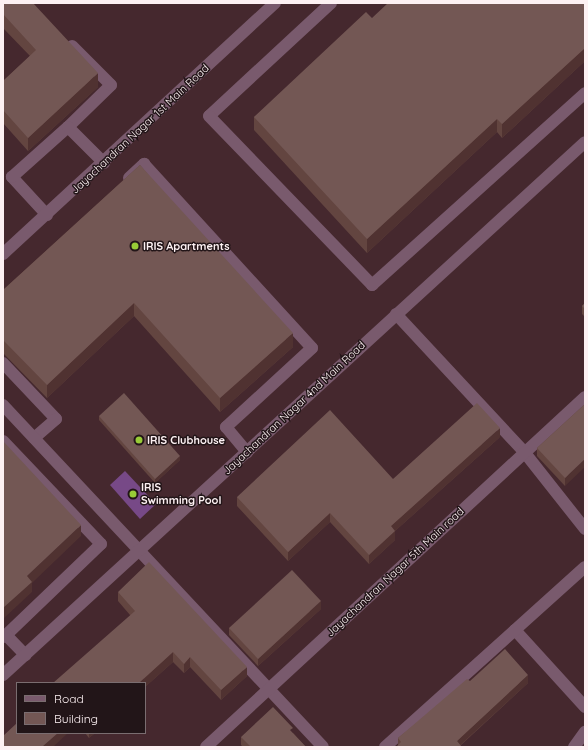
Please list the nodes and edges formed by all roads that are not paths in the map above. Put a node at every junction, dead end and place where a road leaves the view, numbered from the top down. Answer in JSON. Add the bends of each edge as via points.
{"nodes":[{"id":1,"x":275,"y":3,"type":"edge"},
{"id":2,"x":330,"y":3,"type":"edge"},
{"id":3,"x":62,"y":36,"type":"edge"},
{"id":4,"x":585,"y":93,"type":"edge"},
{"id":5,"x":68,"y":127,"type":"junction"},
{"id":6,"x":585,"y":142,"type":"edge"},
{"id":7,"x":104,"y":162,"type":"junction"},
{"id":8,"x":12,"y":177,"type":"junction"},
{"id":9,"x":3,"y":185,"type":"edge"},
{"id":10,"x":120,"y":185,"type":"edge"},
{"id":11,"x":47,"y":215,"type":"junction"},
{"id":12,"x":3,"y":254,"type":"edge"},
{"id":13,"x":396,"y":314,"type":"junction"},
{"id":14,"x":3,"y":363,"type":"edge"},
{"id":15,"x":585,"y":397,"type":"edge"},
{"id":16,"x":3,"y":405,"type":"edge"},
{"id":17,"x":34,"y":438,"type":"junction"},
{"id":18,"x":3,"y":441,"type":"edge"},
{"id":19,"x":247,"y":452,"type":"junction"},
{"id":20,"x":525,"y":453,"type":"junction"},
{"id":21,"x":585,"y":529,"type":"edge"},
{"id":22,"x":140,"y":550,"type":"junction"},
{"id":23,"x":585,"y":567,"type":"edge"},
{"id":24,"x":515,"y":630,"type":"junction"},
{"id":25,"x":4,"y":636,"type":"edge"},
{"id":26,"x":25,"y":655,"type":"junction"},
{"id":27,"x":3,"y":675,"type":"edge"},
{"id":28,"x":269,"y":688,"type":"junction"},
{"id":29,"x":585,"y":707,"type":"edge"},
{"id":30,"x":585,"y":732,"type":"edge"},
{"id":31,"x":206,"y":747,"type":"edge"},
{"id":32,"x":324,"y":747,"type":"edge"},
{"id":33,"x":385,"y":747,"type":"edge"},
{"id":34,"x":574,"y":747,"type":"edge"}],
"edges":[{"from":1,"to":7,"type":"street","name":"Jayachandran Nagar 1st Main Road"},
{"from":2,"to":4,"type":"street","via":[[209,116],[372,286]]},
{"from":3,"to":5,"type":"street","via":[[111,85]]},
{"from":5,"to":7,"type":"street"},
{"from":5,"to":8,"type":"street"},
{"from":6,"to":13,"type":"street","name":"Jayachandran Nagar 4nd Main Road"},
{"from":7,"to":11,"type":"street","name":"Jayachandran Nagar 1st Main Road"},
{"from":8,"to":9,"type":"street"},
{"from":8,"to":11,"type":"street"},
{"from":10,"to":19,"type":"street","via":[[144,164],[312,348],[226,427]]},
{"from":11,"to":12,"type":"street","name":"Jayachandran Nagar 1st Main Road"},
{"from":13,"to":19,"type":"street","name":"Jayachandran Nagar 4nd Main Road"},
{"from":13,"to":20,"type":"street"},
{"from":14,"to":17,"type":"street","via":[[56,418]]},
{"from":15,"to":20,"type":"street","name":"Jayachandran Nagar 5th Main road"},
{"from":16,"to":17,"type":"street"},
{"from":17,"to":22,"type":"street"},
{"from":18,"to":25,"type":"street","via":[[101,544]]},
{"from":19,"to":22,"type":"street","name":"Jayachandran Nagar 4nd Main Road"},
{"from":20,"to":21,"type":"street"},
{"from":20,"to":28,"type":"street","name":"Jayachandran Nagar 5th Main road"},
{"from":22,"to":26,"type":"street","name":"Jayachandran Nagar 4nd Main Road"},
{"from":22,"to":28,"type":"street"},
{"from":23,"to":24,"type":"street"},
{"from":24,"to":29,"type":"street"},
{"from":24,"to":33,"type":"street"},
{"from":25,"to":26,"type":"street"},
{"from":26,"to":27,"type":"street","name":"Jayachandran Nagar 4nd Main Road"},
{"from":28,"to":31,"type":"street","name":"Jayachandran Nagar 5th Main road"},
{"from":28,"to":32,"type":"street"},
{"from":30,"to":34,"type":"street"}]}
